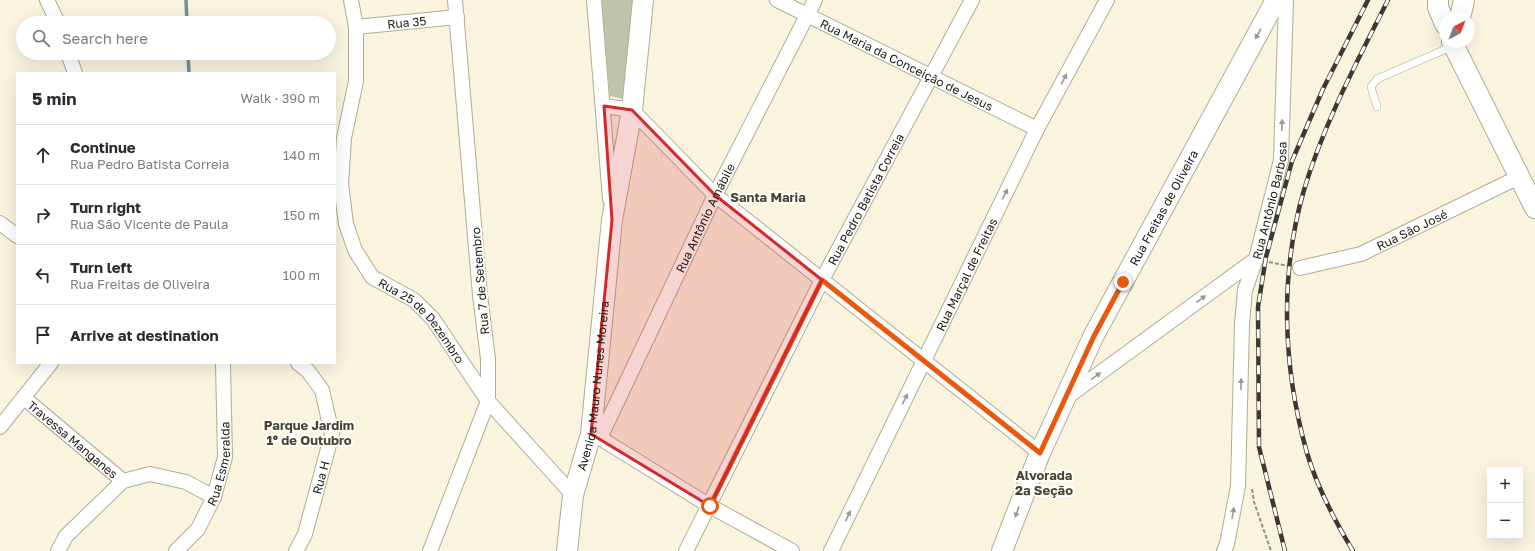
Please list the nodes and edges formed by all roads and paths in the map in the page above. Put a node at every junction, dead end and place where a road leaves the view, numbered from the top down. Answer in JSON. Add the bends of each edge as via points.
{"nodes":[{"id":1,"x":47,"y":0,"type":"edge"},
{"id":2,"x":351,"y":0,"type":"edge"},
{"id":3,"x":455,"y":0,"type":"edge"},
{"id":4,"x":594,"y":0,"type":"edge"},
{"id":5,"x":642,"y":0,"type":"edge"},
{"id":6,"x":777,"y":0,"type":"edge"},
{"id":7,"x":815,"y":0,"type":"edge"},
{"id":8,"x":972,"y":0,"type":"edge"},
{"id":9,"x":1107,"y":0,"type":"edge"},
{"id":10,"x":1276,"y":0,"type":"edge"},
{"id":11,"x":1286,"y":0,"type":"edge"},
{"id":12,"x":1438,"y":0,"type":"edge"},
{"id":13,"x":1464,"y":0,"type":"edge"},
{"id":14,"x":1440,"y":12,"type":"edge"},
{"id":15,"x":1461,"y":12,"type":"edge"},
{"id":16,"x":807,"y":15,"type":"junction"},
{"id":17,"x":55,"y":16,"type":"edge"},
{"id":18,"x":457,"y":17,"type":"junction"},
{"id":19,"x":356,"y":27,"type":"junction"},
{"id":20,"x":1442,"y":48,"type":"edge"},
{"id":21,"x":1455,"y":48,"type":"edge"},
{"id":22,"x":70,"y":60,"type":"edge"},
{"id":23,"x":75,"y":72,"type":"edge"},
{"id":24,"x":932,"y":76,"type":"junction"},
{"id":25,"x":604,"y":106,"type":"junction"},
{"id":26,"x":1377,"y":107,"type":"dead end"},
{"id":27,"x":632,"y":110,"type":"junction"},
{"id":28,"x":1037,"y":129,"type":"junction"},
{"id":29,"x":1519,"y":176,"type":"junction"},
{"id":30,"x":715,"y":195,"type":"junction"},
{"id":31,"x":1535,"y":208,"type":"edge"},
{"id":32,"x":612,"y":220,"type":"junction"},
{"id":33,"x":0,"y":223,"type":"edge"},
{"id":34,"x":16,"y":235,"type":"edge"},
{"id":35,"x":1256,"y":259,"type":"junction"},
{"id":36,"x":1300,"y":268,"type":"joint"},
{"id":37,"x":822,"y":280,"type":"junction"},
{"id":38,"x":924,"y":361,"type":"junction"},
{"id":39,"x":50,"y":364,"type":"edge"},
{"id":40,"x":223,"y":364,"type":"edge"},
{"id":41,"x":299,"y":364,"type":"edge"},
{"id":42,"x":24,"y":398,"type":"junction"},
{"id":43,"x":1064,"y":398,"type":"junction"},
{"id":44,"x":488,"y":402,"type":"junction"},
{"id":45,"x":0,"y":427,"type":"edge"},
{"id":46,"x":595,"y":436,"type":"junction"},
{"id":47,"x":1040,"y":453,"type":"junction"},
{"id":48,"x":122,"y":480,"type":"junction"},
{"id":49,"x":1251,"y":486,"type":"dead end"},
{"id":50,"x":573,"y":495,"type":"junction"},
{"id":51,"x":214,"y":498,"type":"junction"},
{"id":52,"x":710,"y":506,"type":"junction"},
{"id":53,"x":58,"y":551,"type":"edge"},
{"id":54,"x":176,"y":551,"type":"edge"},
{"id":55,"x":296,"y":551,"type":"edge"},
{"id":56,"x":430,"y":551,"type":"edge"},
{"id":57,"x":567,"y":551,"type":"edge"},
{"id":58,"x":686,"y":551,"type":"edge"},
{"id":59,"x":792,"y":551,"type":"edge"},
{"id":60,"x":831,"y":551,"type":"edge"},
{"id":61,"x":1002,"y":551,"type":"edge"},
{"id":62,"x":1224,"y":551,"type":"edge"},
{"id":63,"x":1271,"y":551,"type":"edge"}],
"edges":[{"from":1,"to":17,"type":"street"},
{"from":2,"to":19,"type":"street","name":"Rua 25 de Dezembro"},
{"from":3,"to":18,"type":"street","name":"Rua 7 de Setembro"},
{"from":4,"to":25,"type":"street","name":"Avenida Mauro Nunes Moreira"},
{"from":5,"to":27,"type":"street","name":"Avenida Mauro Nunes Moreira"},
{"from":6,"to":16,"type":"street","name":"Rua Maria da Conceição de Jesus"},
{"from":7,"to":16,"type":"street","name":"Rua Antônio Amábile"},
{"from":8,"to":24,"type":"street","name":"Rua Pedro Batista Correia"},
{"from":28,"to":9,"type":"street","name":"Rua Marçal de Freitas","one_way":true},
{"from":10,"to":43,"type":"street","name":"Rua Freitas de Oliveira","one_way":true,"via":[[1094,336]]},
{"from":35,"to":11,"type":"street","name":"Rua Antônio Barbosa","one_way":true,"via":[[1281,160]]},
{"from":12,"to":14,"type":"street"},
{"from":13,"to":15,"type":"street"},
{"from":16,"to":24,"type":"street","name":"Rua Maria da Conceição de Jesus"},
{"from":16,"to":30,"type":"street","name":"Rua Antônio Amábile"},
{"from":18,"to":19,"type":"street","name":"Rua 35"},
{"from":18,"to":44,"type":"street","name":"Rua 7 de Setembro","via":[[480,295],[488,359]]},
{"from":19,"to":44,"type":"street","name":"Rua 25 de Dezembro","via":[[356,81],[344,138],[341,184],[346,224],[355,250],[372,277],[414,300],[433,318]]},
{"from":20,"to":26,"type":"lane","via":[[1377,79],[1371,87]]},
{"from":21,"to":29,"type":"street"},
{"from":22,"to":23,"type":"street"},
{"from":24,"to":28,"type":"street","name":"Rua Maria da Conceição de Jesus"},
{"from":24,"to":37,"type":"street","name":"Rua Pedro Batista Correia"},
{"from":25,"to":27,"type":"street"},
{"from":25,"to":32,"type":"street","name":"Avenida Mauro Nunes Moreira"},
{"from":27,"to":30,"type":"street"},
{"from":27,"to":32,"type":"street","name":"Avenida Mauro Nunes Moreira"},
{"from":38,"to":28,"type":"street","name":"Rua Marçal de Freitas","one_way":true},
{"from":29,"to":31,"type":"street"},
{"from":29,"to":36,"type":"street","name":"Rua São José","via":[[1361,254]]},
{"from":30,"to":37,"type":"street"},
{"from":30,"to":46,"type":"street","name":"Rua Antônio Amábile"},
{"from":32,"to":46,"type":"street","name":"Avenida Mauro Nunes Moreira"},
{"from":33,"to":34,"type":"street"},
{"from":35,"to":36,"type":"path"},
{"from":43,"to":35,"type":"street","name":"Rua Antônio Barbosa","one_way":true},
{"from":62,"to":35,"type":"street","one_way":true,"via":[[1228,544],[1238,486],[1245,295]]},
{"from":37,"to":38,"type":"street"},
{"from":37,"to":52,"type":"street","name":"Rua Pedro Batista Correia"},
{"from":38,"to":47,"type":"street"},
{"from":60,"to":38,"type":"street","name":"Rua Marçal de Freitas","one_way":true},
{"from":39,"to":42,"type":"street"},
{"from":40,"to":51,"type":"street","name":"Rua Esmeralda","via":[[225,458]]},
{"from":41,"to":55,"type":"street","name":"Rua H","via":[[322,390],[332,434],[305,534]]},
{"from":42,"to":45,"type":"street"},
{"from":42,"to":48,"type":"street","name":"Travessa Manganes"},
{"from":43,"to":47,"type":"street","name":"Rua Freitas de Oliveira"},
{"from":44,"to":50,"type":"street","name":"Rua 25 de Dezembro"},
{"from":44,"to":56,"type":"street","name":"Rua 7 de Setembro"},
{"from":46,"to":50,"type":"street","name":"Avenida Mauro Nunes Moreira"},
{"from":46,"to":52,"type":"street"},
{"from":47,"to":61,"type":"street","name":"Rua Freitas de Oliveira","one_way":true},
{"from":48,"to":51,"type":"street","via":[[150,474],[186,482]]},
{"from":48,"to":53,"type":"street","via":[[66,536]]},
{"from":49,"to":63,"type":"path"},
{"from":50,"to":57,"type":"street","name":"Avenida Mauro Nunes Moreira"},
{"from":51,"to":54,"type":"street","name":"Rua Esmeralda","via":[[198,529]]},
{"from":52,"to":58,"type":"street","name":"Rua Pedro Batista Correia"},
{"from":52,"to":59,"type":"street"}]}
